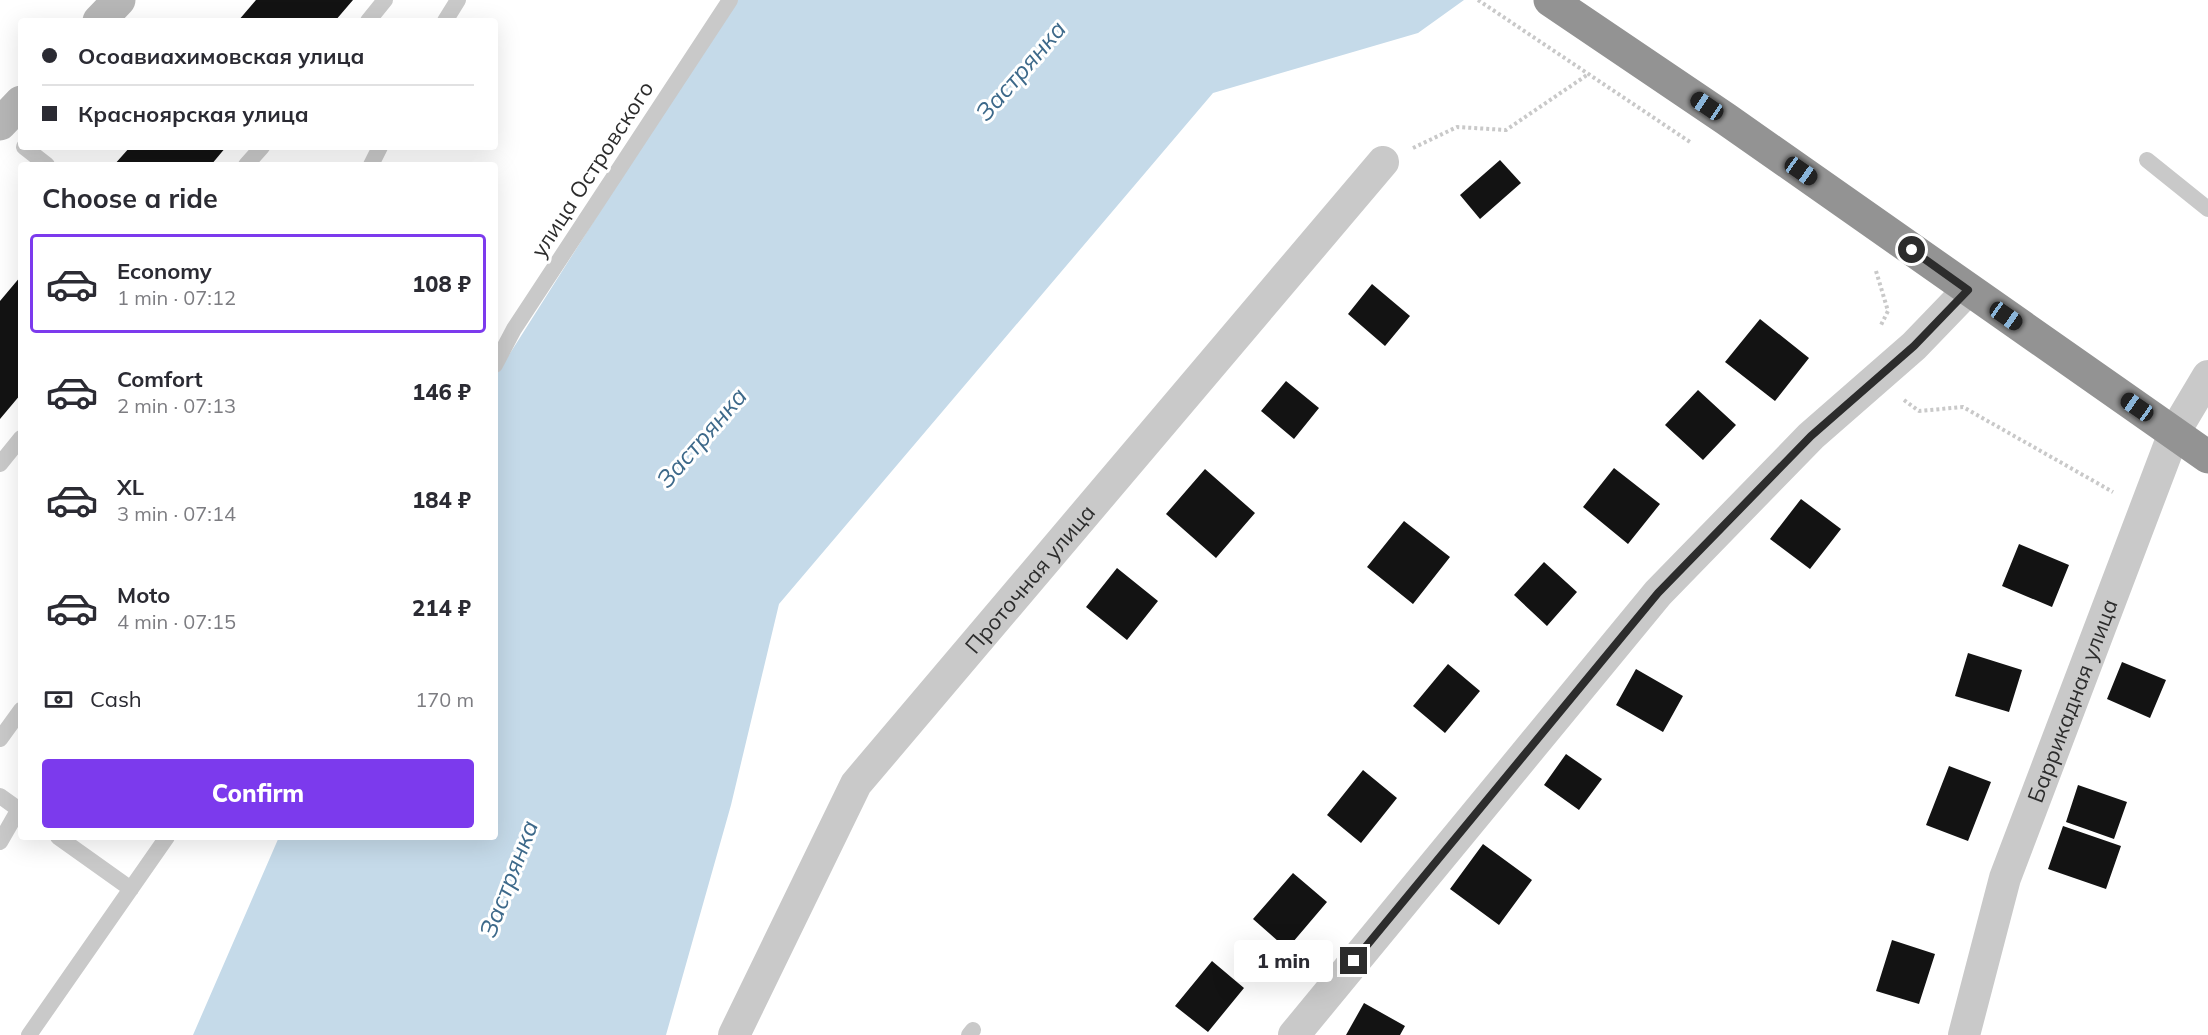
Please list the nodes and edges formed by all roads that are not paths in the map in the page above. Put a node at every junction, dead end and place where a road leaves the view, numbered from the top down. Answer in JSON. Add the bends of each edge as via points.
{"nodes":[{"id":1,"x":119,"y":0,"type":"edge"},
{"id":2,"x":385,"y":0,"type":"edge"},
{"id":3,"x":458,"y":0,"type":"edge"},
{"id":4,"x":729,"y":0,"type":"edge"},
{"id":5,"x":1550,"y":0,"type":"edge"},
{"id":6,"x":102,"y":18,"type":"edge"},
{"id":7,"x":370,"y":18,"type":"edge"},
{"id":8,"x":447,"y":18,"type":"edge"},
{"id":9,"x":18,"y":105,"type":"edge"},
{"id":10,"x":0,"y":126,"type":"edge"},
{"id":11,"x":18,"y":142,"type":"edge"},
{"id":12,"x":28,"y":150,"type":"edge"},
{"id":13,"x":259,"y":150,"type":"edge"},
{"id":14,"x":2147,"y":160,"type":"dead end"},
{"id":15,"x":43,"y":162,"type":"edge"},
{"id":16,"x":249,"y":162,"type":"edge"},
{"id":17,"x":1383,"y":162,"type":"road end"},
{"id":18,"x":2208,"y":209,"type":"edge"},
{"id":19,"x":1968,"y":290,"type":"junction"},
{"id":20,"x":498,"y":359,"type":"edge"},
{"id":21,"x":2208,"y":376,"type":"edge"},
{"id":22,"x":2174,"y":433,"type":"junction"},
{"id":23,"x":18,"y":442,"type":"edge"},
{"id":24,"x":2208,"y":457,"type":"edge"},
{"id":25,"x":0,"y":464,"type":"edge"},
{"id":26,"x":18,"y":714,"type":"edge"},
{"id":27,"x":1,"y":734,"type":"edge"},
{"id":28,"x":0,"y":795,"type":"edge"},
{"id":29,"x":18,"y":808,"type":"edge"},
{"id":30,"x":18,"y":813,"type":"edge"},
{"id":31,"x":62,"y":840,"type":"edge"},
{"id":32,"x":165,"y":840,"type":"edge"},
{"id":33,"x":0,"y":842,"type":"edge"},
{"id":34,"x":131,"y":889,"type":"junction"},
{"id":35,"x":29,"y":1035,"type":"edge"},
{"id":36,"x":734,"y":1035,"type":"edge"},
{"id":37,"x":1294,"y":1035,"type":"edge"},
{"id":38,"x":1964,"y":1035,"type":"edge"}],
"edges":[{"from":1,"to":6,"type":"street"},
{"from":2,"to":7,"type":"lane"},
{"from":3,"to":8,"type":"lane"},
{"from":4,"to":20,"type":"lane","name":"улица Островского"},
{"from":5,"to":19,"type":"highway"},
{"from":9,"to":10,"type":"street"},
{"from":10,"to":11,"type":"lane"},
{"from":12,"to":15,"type":"lane"},
{"from":13,"to":16,"type":"lane"},
{"from":14,"to":18,"type":"lane"},
{"from":17,"to":36,"type":"street","name":"Проточная улица","via":[[856,784]]},
{"from":19,"to":22,"type":"highway"},
{"from":19,"to":37,"type":"street","via":[[1914,346],[1811,436],[1658,593]]},
{"from":21,"to":22,"type":"street","name":"Баррикадная улица"},
{"from":22,"to":24,"type":"highway"},
{"from":22,"to":38,"type":"street","name":"Баррикадная улица","via":[[2005,878]]},
{"from":23,"to":25,"type":"lane"},
{"from":26,"to":27,"type":"lane"},
{"from":28,"to":29,"type":"lane"},
{"from":30,"to":33,"type":"lane"},
{"from":31,"to":34,"type":"lane"},
{"from":32,"to":34,"type":"lane"},
{"from":34,"to":35,"type":"lane"}]}
